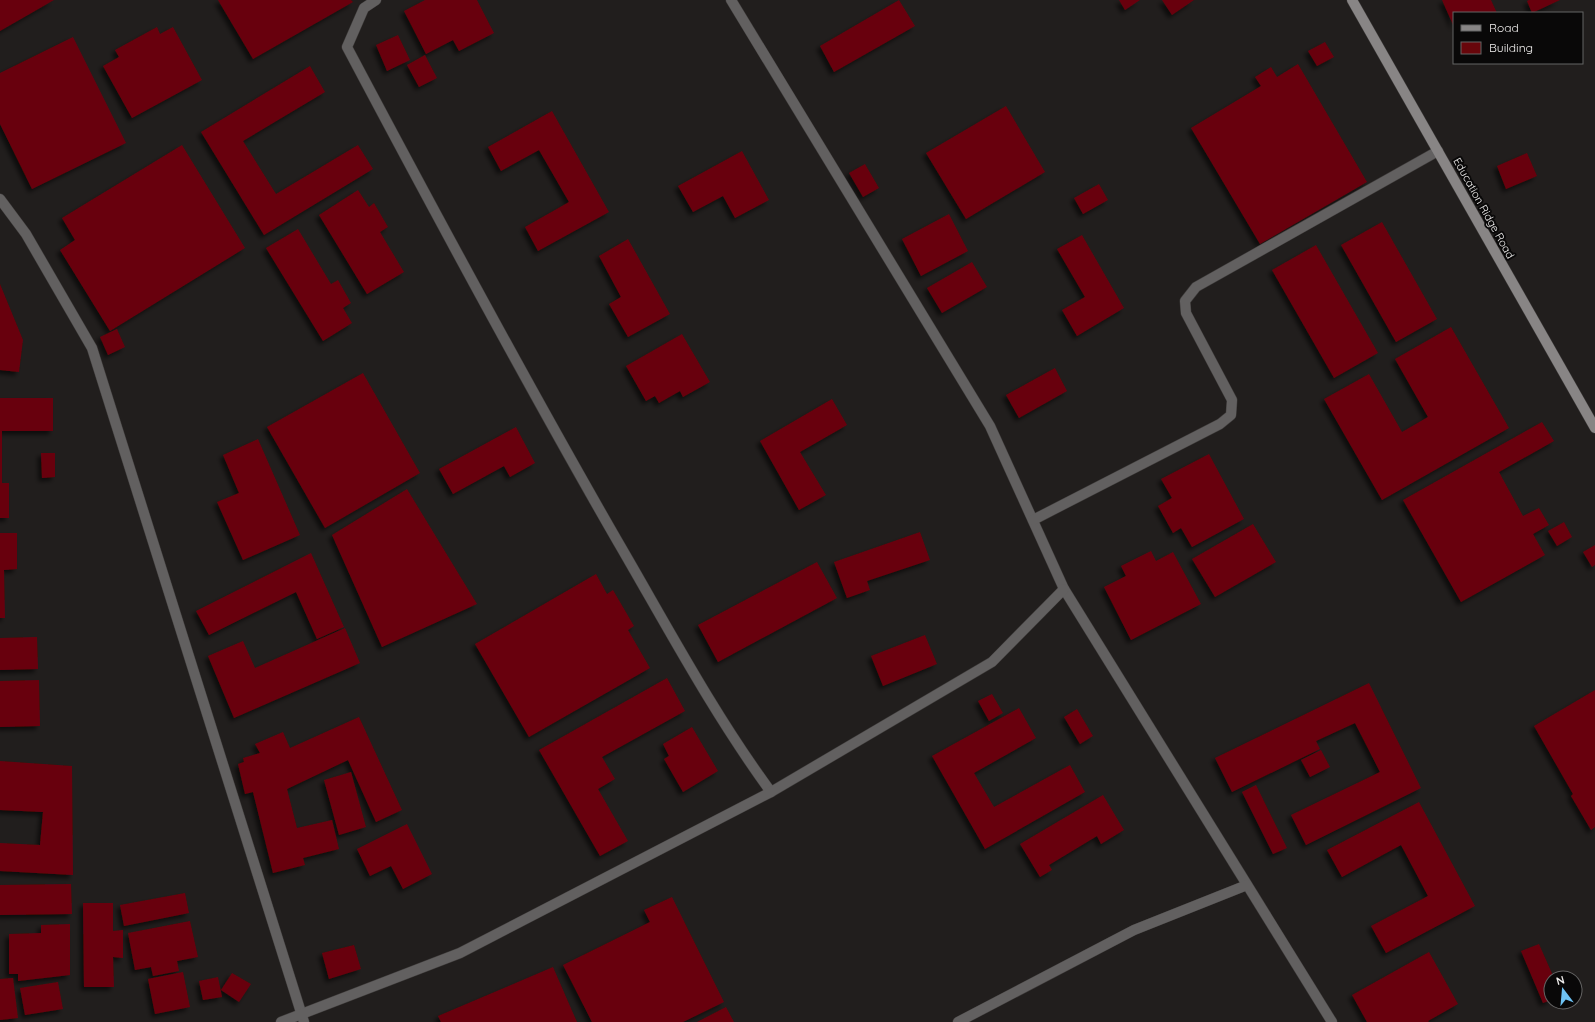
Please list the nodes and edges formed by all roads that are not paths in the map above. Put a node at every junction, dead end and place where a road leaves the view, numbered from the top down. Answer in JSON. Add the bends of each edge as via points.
{"nodes":[{"id":1,"x":376,"y":0,"type":"edge"},
{"id":2,"x":731,"y":0,"type":"edge"},
{"id":3,"x":1352,"y":0,"type":"edge"},
{"id":4,"x":1438,"y":151,"type":"junction"},
{"id":5,"x":0,"y":199,"type":"edge"},
{"id":6,"x":1595,"y":428,"type":"edge"},
{"id":7,"x":1033,"y":520,"type":"junction"},
{"id":8,"x":1064,"y":589,"type":"junction"},
{"id":9,"x":771,"y":792,"type":"junction"},
{"id":10,"x":1247,"y":885,"type":"junction"},
{"id":11,"x":303,"y":1018,"type":"edge"},
{"id":12,"x":281,"y":1022,"type":"edge"},
{"id":13,"x":958,"y":1022,"type":"edge"},
{"id":14,"x":1332,"y":1022,"type":"edge"}],
"edges":[{"from":1,"to":9,"type":"street","via":[[364,8],[347,47],[553,430],[698,680],[742,753]]},
{"from":2,"to":7,"type":"street","via":[[990,426]]},
{"from":3,"to":4,"type":"main road","name":"Education Ridge Road"},
{"from":4,"to":6,"type":"main road","name":"Education Ridge Road"},
{"from":4,"to":7,"type":"street","via":[[1196,288],[1185,301],[1186,313],[1232,400],[1231,415],[1220,424]]},
{"from":5,"to":11,"type":"street","via":[[26,234],[92,348]]},
{"from":7,"to":8,"type":"street"},
{"from":8,"to":9,"type":"street","via":[[992,662]]},
{"from":8,"to":10,"type":"street"},
{"from":9,"to":11,"type":"street","via":[[460,953]]},
{"from":10,"to":13,"type":"street","via":[[1134,930]]},
{"from":10,"to":14,"type":"street"},
{"from":11,"to":12,"type":"street"}]}
